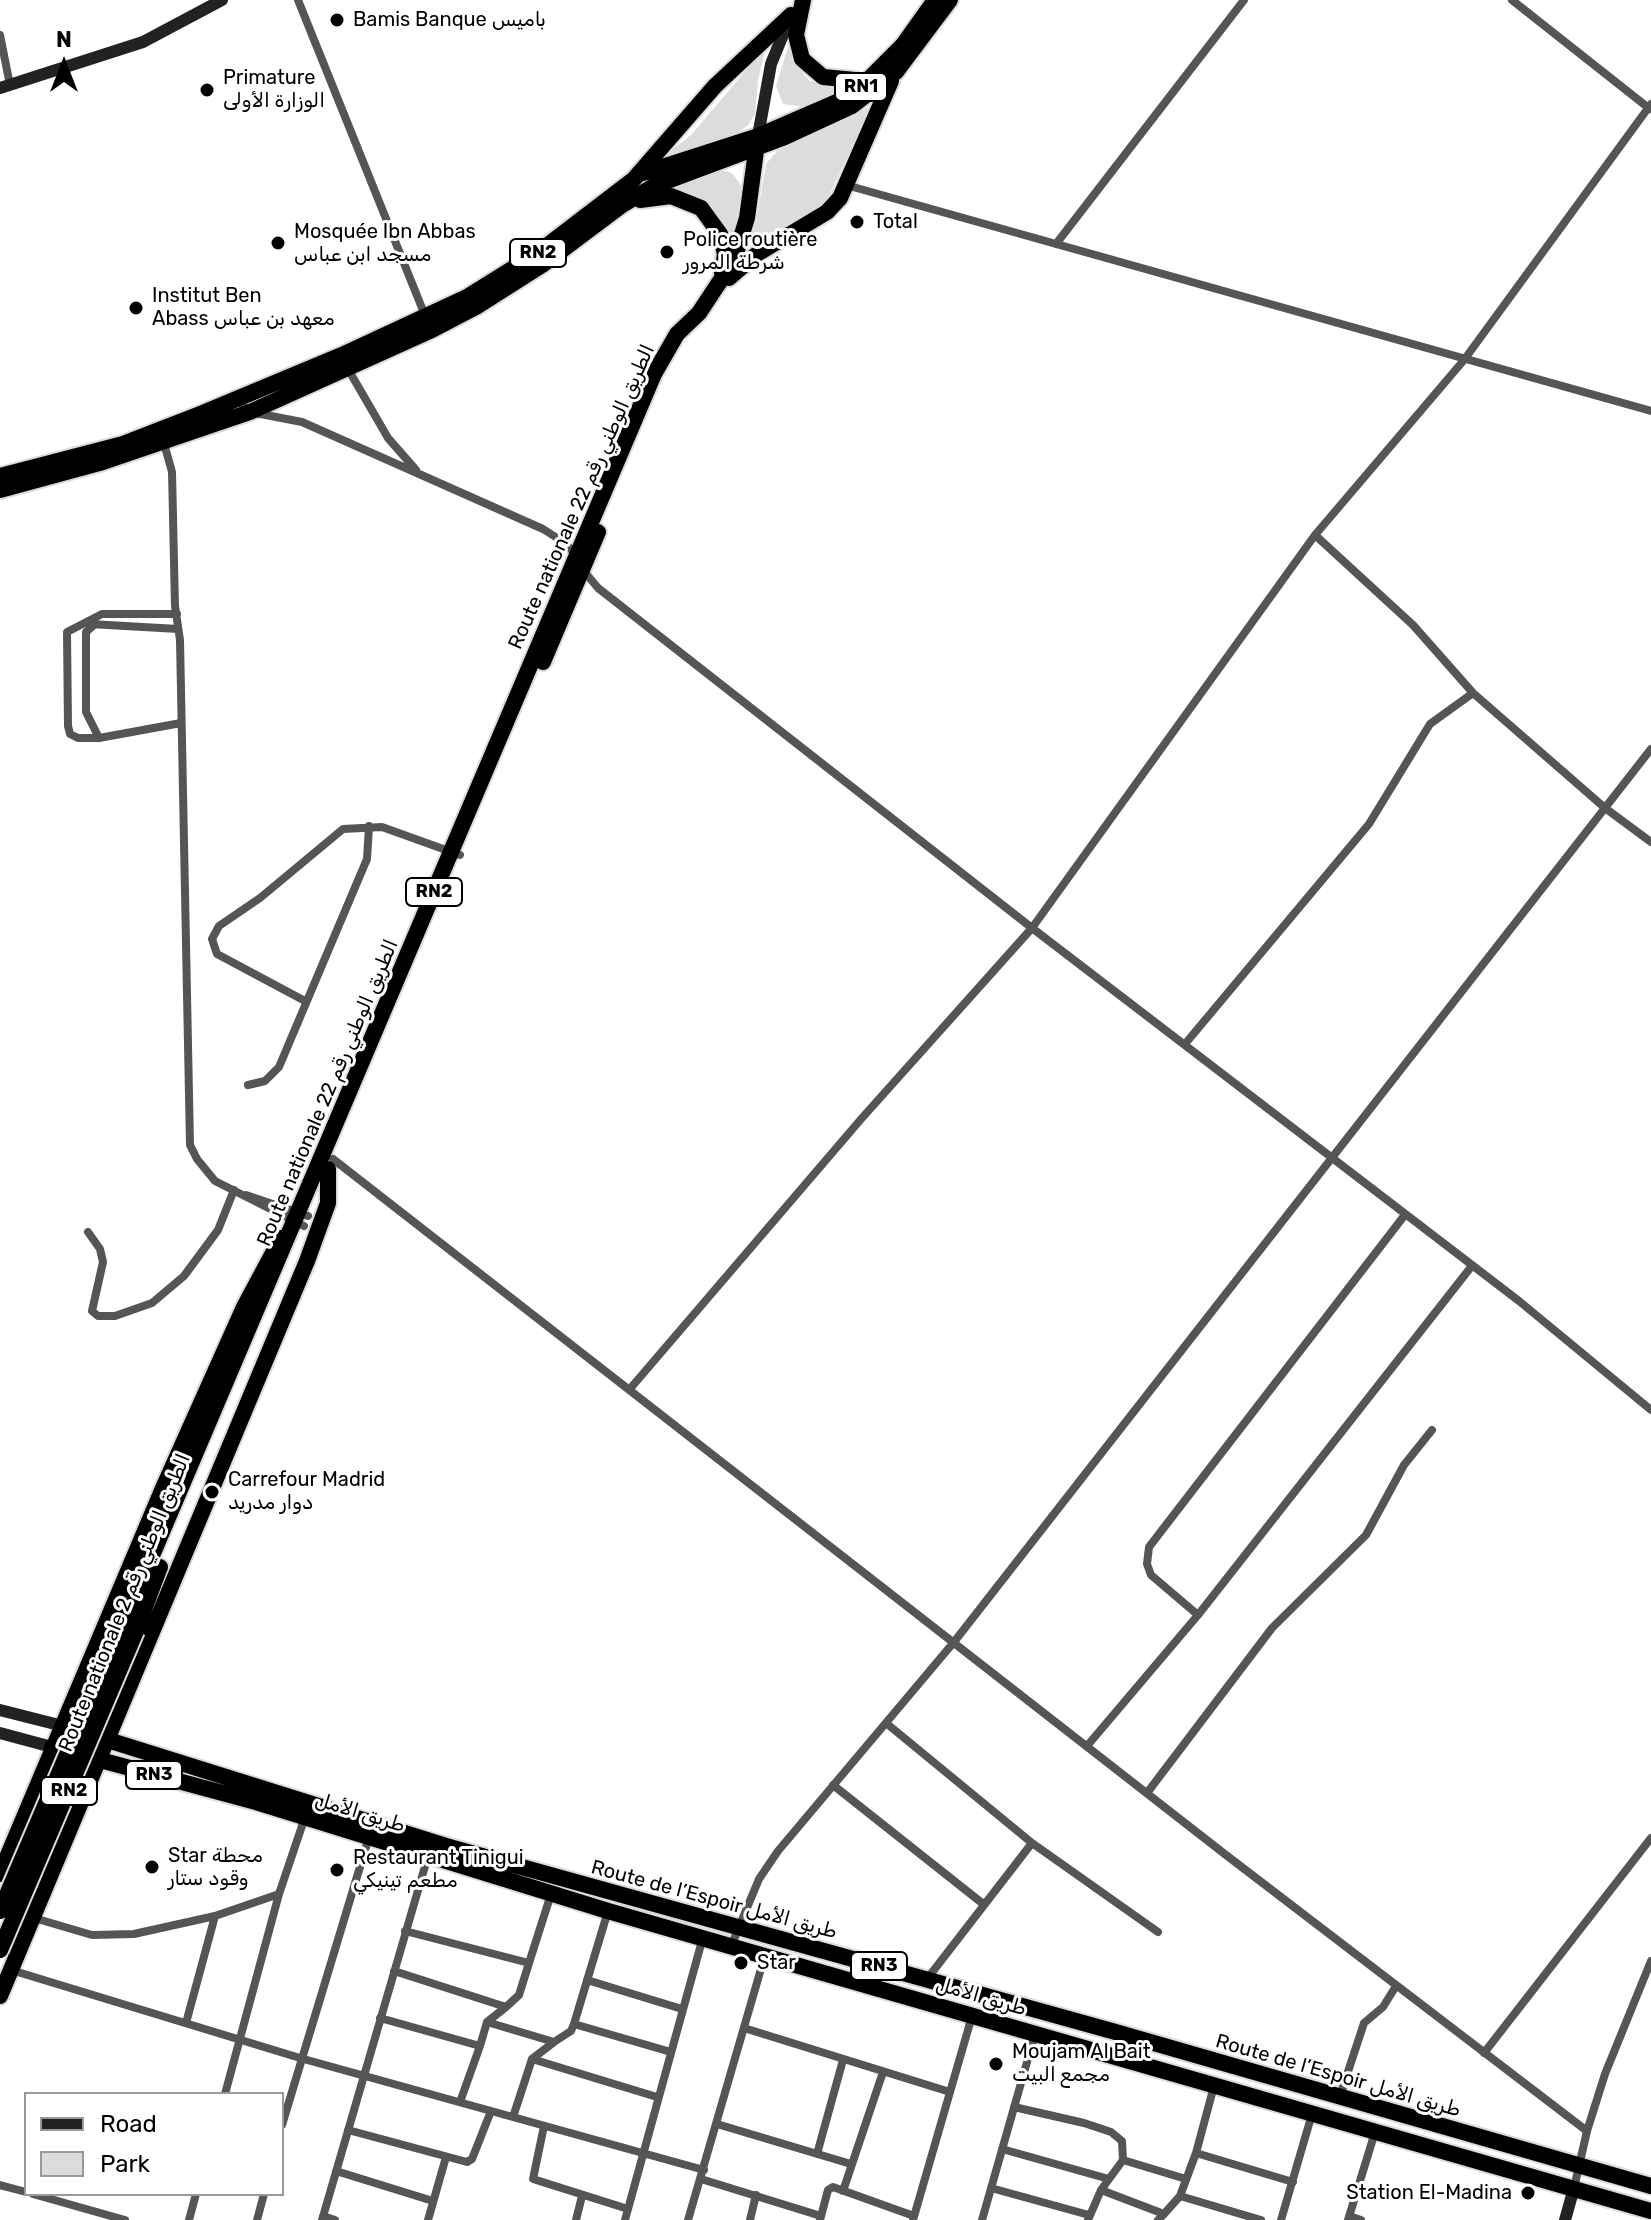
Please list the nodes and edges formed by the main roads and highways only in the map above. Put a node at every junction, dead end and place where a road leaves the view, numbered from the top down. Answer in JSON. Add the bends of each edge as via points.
{"nodes":[{"id":1,"x":802,"y":0,"type":"edge"},
{"id":2,"x":935,"y":0,"type":"edge"},
{"id":3,"x":950,"y":0,"type":"edge"},
{"id":4,"x":791,"y":15,"type":"road end"},
{"id":5,"x":871,"y":95,"type":"junction"},
{"id":6,"x":757,"y":142,"type":"junction"},
{"id":7,"x":640,"y":174,"type":"junction"},
{"id":8,"x":622,"y":205,"type":"junction"},
{"id":9,"x":716,"y":289,"type":"junction"},
{"id":10,"x":429,"y":324,"type":"junction"},
{"id":11,"x":162,"y":436,"type":"junction"},
{"id":12,"x":0,"y":476,"type":"edge"},
{"id":13,"x":0,"y":490,"type":"edge"},
{"id":14,"x":456,"y":853,"type":"junction"},
{"id":15,"x":330,"y":1164,"type":"junction"},
{"id":16,"x":300,"y":1221,"type":"junction"},
{"id":17,"x":224,"y":1402,"type":"joint"},
{"id":18,"x":129,"y":1628,"type":"junction"},
{"id":19,"x":63,"y":1726,"type":"junction"},
{"id":20,"x":110,"y":1740,"type":"junction"},
{"id":21,"x":52,"y":1747,"type":"junction"},
{"id":22,"x":101,"y":1760,"type":"junction"},
{"id":23,"x":0,"y":1874,"type":"edge"},
{"id":24,"x":0,"y":1911,"type":"edge"},
{"id":25,"x":0,"y":1950,"type":"edge"},
{"id":26,"x":0,"y":1996,"type":"edge"},
{"id":27,"x":1651,"y":2186,"type":"edge"},
{"id":28,"x":1651,"y":2211,"type":"edge"}],
"edges":[{"from":1,"to":5,"type":"highway","via":[[796,35],[802,59],[823,77]]},
{"from":2,"to":5,"type":"highway","number":"RN1"},
{"from":3,"to":5,"type":"highway","number":"RN1","via":[[896,72]]},
{"from":4,"to":7,"type":"highway","via":[[715,86]]},
{"from":5,"to":6,"type":"highway","number":"RN1","via":[[827,119]]},
{"from":5,"to":9,"type":"highway","number":"RN2","via":[[846,185],[827,212],[757,254]]},
{"from":6,"to":7,"type":"highway","number":"RN2"},
{"from":6,"to":8,"type":"highway","number":"RN2"},
{"from":6,"to":9,"type":"highway","number":"RN2","via":[[742,239]]},
{"from":7,"to":10,"type":"highway","number":"RN2","via":[[536,254]]},
{"from":8,"to":9,"type":"highway","via":[[660,196],[701,208],[723,244],[724,265]]},
{"from":8,"to":10,"type":"highway","number":"RN2","via":[[476,307]]},
{"from":9,"to":14,"type":"highway","name":"Route nationale 22 الطريق الوطني رقم","number":"RN2","via":[[677,334],[654,374]]},
{"from":10,"to":11,"type":"highway","number":"RN2","via":[[244,406]]},
{"from":11,"to":12,"type":"highway","number":"RN2"},
{"from":11,"to":13,"type":"highway","number":"RN2"},
{"from":14,"to":15,"type":"highway","name":"Route nationale 22 الطريق الوطني رقم","number":"RN2"},
{"from":14,"to":16,"type":"highway","name":"Route nationale 22 الطريق الوطني رقم","number":"RN2"},
{"from":15,"to":16,"type":"highway","name":"Route nationale 22 الطريق الوطني رقم","number":"RN2"},
{"from":15,"to":20,"type":"highway","via":[[328,1203],[307,1261]]},
{"from":16,"to":17,"type":"highway","name":"Route nationale 22 الطريق الوطني رقم","number":"RN2"},
{"from":16,"to":19,"type":"highway","via":[[268,1257]]},
{"from":17,"to":18,"type":"highway","name":"Route nationale الطريق الوطني رقم 2","number":"RN2"},
{"from":18,"to":24,"type":"highway","name":"Route nationale الطريق الوطني رقم 2","number":"RN2","bridge":true},
{"from":18,"to":25,"type":"highway","name":"Route nationale الطريق الوطني رقم 2","number":"RN2","bridge":true},
{"from":19,"to":20,"type":"highway","name":"Route de l’Espoir طريق الأمل","number":"RN3"},
{"from":19,"to":21,"type":"highway"},
{"from":20,"to":22,"type":"highway"},
{"from":20,"to":27,"type":"highway","name":"Route de l’Espoir طريق الأمل","number":"RN3","via":[[432,1842]]},
{"from":21,"to":22,"type":"highway","number":"RN3"},
{"from":21,"to":23,"type":"highway"},
{"from":22,"to":26,"type":"highway"},
{"from":22,"to":28,"type":"highway","name":"طريق الأمل","number":"RN3"}]}
